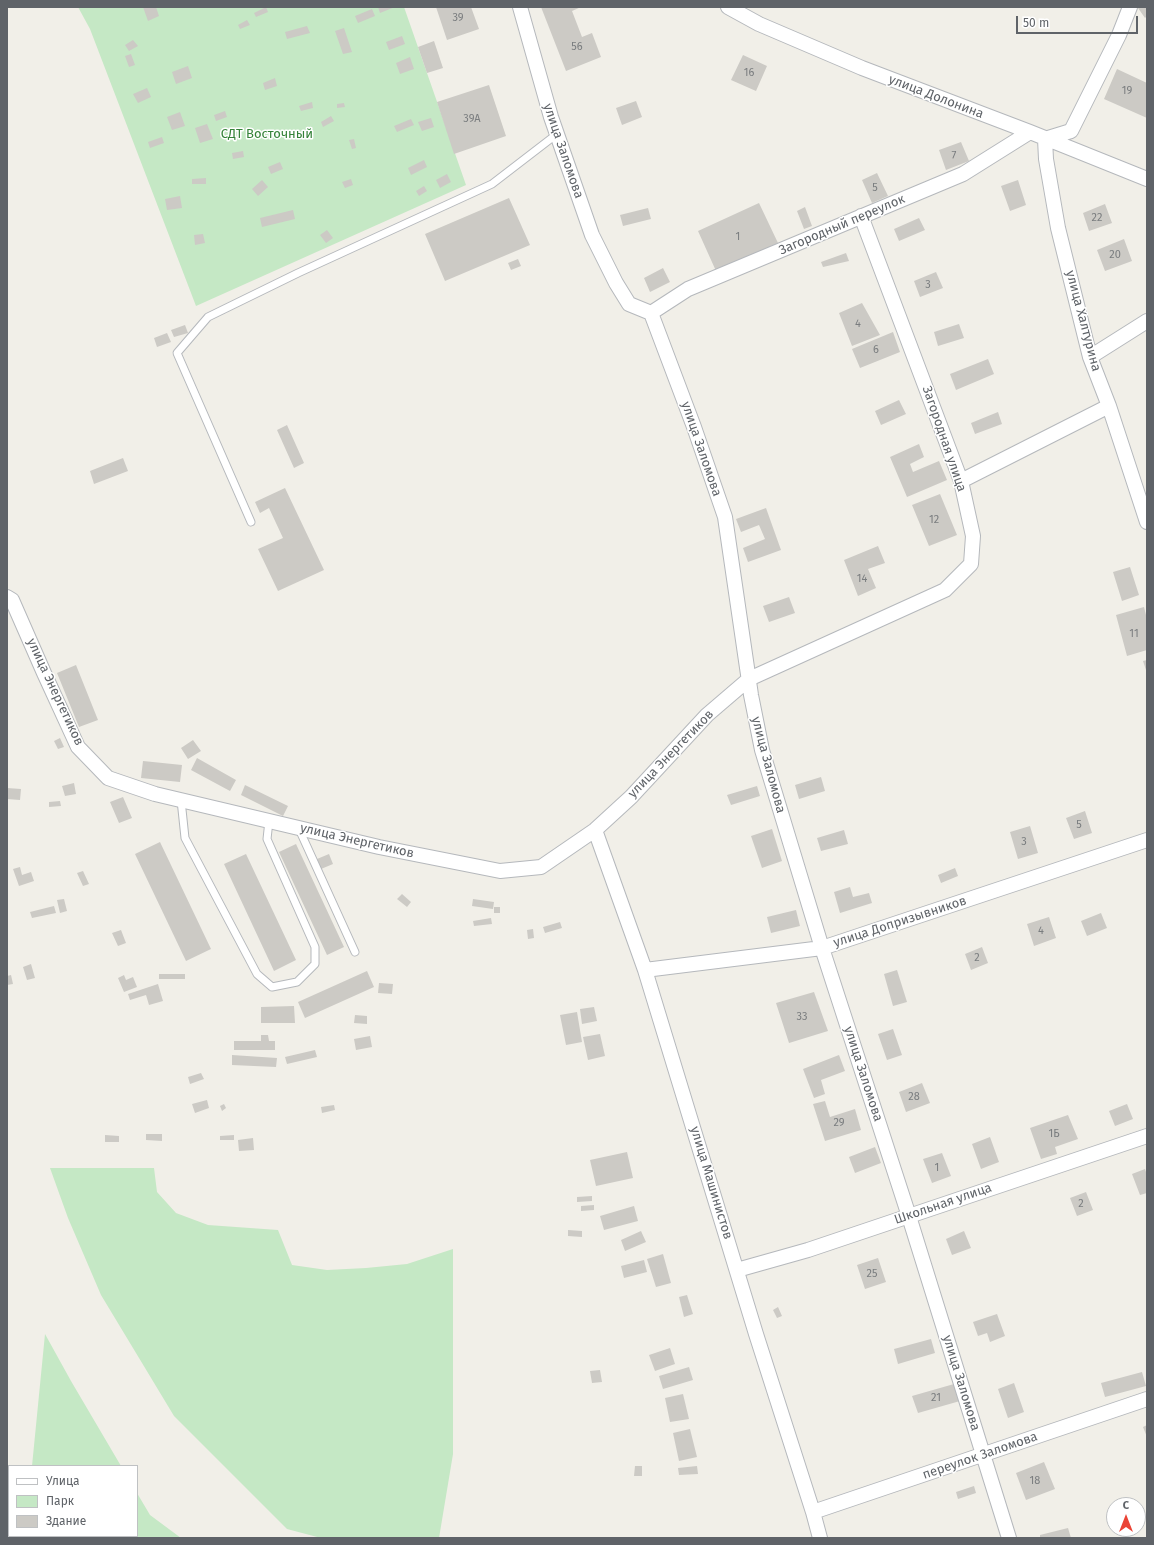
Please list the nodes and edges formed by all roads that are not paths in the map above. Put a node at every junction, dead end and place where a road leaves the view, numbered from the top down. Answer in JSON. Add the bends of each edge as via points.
{"nodes":[{"id":1,"x":520,"y":7,"type":"edge"},
{"id":2,"x":728,"y":7,"type":"edge"},
{"id":3,"x":1130,"y":7,"type":"edge"},
{"id":4,"x":1030,"y":132,"type":"junction"},
{"id":5,"x":557,"y":134,"type":"junction"},
{"id":6,"x":1045,"y":139,"type":"junction"},
{"id":7,"x":1147,"y":179,"type":"edge"},
{"id":8,"x":861,"y":216,"type":"junction"},
{"id":9,"x":651,"y":313,"type":"junction"},
{"id":10,"x":1147,"y":321,"type":"edge"},
{"id":11,"x":1090,"y":357,"type":"junction"},
{"id":12,"x":1109,"y":406,"type":"junction"},
{"id":13,"x":961,"y":481,"type":"junction"},
{"id":14,"x":251,"y":522,"type":"dead end"},
{"id":15,"x":1147,"y":522,"type":"edge"},
{"id":16,"x":7,"y":597,"type":"edge"},
{"id":17,"x":749,"y":679,"type":"junction"},
{"id":18,"x":181,"y":800,"type":"junction"},
{"id":19,"x":269,"y":821,"type":"junction"},
{"id":20,"x":299,"y":828,"type":"junction"},
{"id":21,"x":595,"y":830,"type":"junction"},
{"id":22,"x":1147,"y":840,"type":"edge"},
{"id":23,"x":822,"y":948,"type":"junction"},
{"id":24,"x":355,"y":952,"type":"dead end"},
{"id":25,"x":645,"y":970,"type":"junction"},
{"id":26,"x":1147,"y":1136,"type":"edge"},
{"id":27,"x":909,"y":1215,"type":"junction"},
{"id":28,"x":738,"y":1270,"type":"junction"},
{"id":29,"x":1147,"y":1400,"type":"edge"},
{"id":30,"x":982,"y":1455,"type":"junction"},
{"id":31,"x":814,"y":1512,"type":"junction"},
{"id":32,"x":820,"y":1538,"type":"edge"},
{"id":33,"x":1010,"y":1538,"type":"edge"}],
"edges":[{"from":1,"to":5,"type":"street","name":"улица Заломова"},
{"from":2,"to":4,"type":"street","name":"улица Долонина","via":[[759,24],[862,68]]},
{"from":3,"to":6,"type":"street","via":[[1119,35],[1071,131]]},
{"from":4,"to":6,"type":"street","name":"улица Долонина"},
{"from":4,"to":8,"type":"street","name":"Загородный переулок","via":[[963,174]]},
{"from":5,"to":9,"type":"street","name":"улица Заломова","via":[[592,235],[616,283],[629,304]]},
{"from":5,"to":14,"type":"lane","via":[[492,184],[208,317],[177,353]]},
{"from":6,"to":7,"type":"street","name":"улица Долонина"},
{"from":6,"to":11,"type":"street","name":"улица Халтурина","via":[[1058,228]]},
{"from":8,"to":9,"type":"street","name":"Загородный переулок","via":[[688,289]]},
{"from":8,"to":13,"type":"street","name":"Загородная улица"},
{"from":9,"to":17,"type":"street","name":"улица Заломова","via":[[725,517]]},
{"from":10,"to":11,"type":"street"},
{"from":11,"to":12,"type":"street","name":"улица Халтурина"},
{"from":12,"to":13,"type":"street"},
{"from":12,"to":15,"type":"street","name":"улица Халтурина"},
{"from":13,"to":17,"type":"street","name":"Загородная улица","via":[[973,536],[971,564],[945,590]]},
{"from":16,"to":18,"type":"street","name":"улица Энергетиков","via":[[12,600],[78,747],[108,778]]},
{"from":17,"to":21,"type":"street","name":"улица Энергетиков","via":[[707,715],[631,797]]},
{"from":17,"to":23,"type":"street","name":"улица Заломова","via":[[762,750]]},
{"from":18,"to":19,"type":"street","name":"улица Энергетиков"},
{"from":18,"to":19,"type":"lane","via":[[185,838],[257,974],[272,987],[297,982],[315,964],[315,947],[267,839]]},
{"from":19,"to":20,"type":"street","name":"улица Энергетиков"},
{"from":20,"to":21,"type":"street","name":"улица Энергетиков","via":[[500,871],[541,867]]},
{"from":20,"to":24,"type":"lane"},
{"from":21,"to":25,"type":"street","name":"улица Машинистов"},
{"from":22,"to":23,"type":"street","name":"улица Допризывников"},
{"from":23,"to":25,"type":"street","name":"улица Допризывников"},
{"from":23,"to":27,"type":"street","name":"улица Заломова"},
{"from":25,"to":28,"type":"street","name":"улица Машинистов"},
{"from":26,"to":27,"type":"street","name":"Школьная улица"},
{"from":27,"to":28,"type":"street","name":"Школьная улица","via":[[808,1250]]},
{"from":27,"to":30,"type":"street","name":"улица Заломова"},
{"from":28,"to":31,"type":"street","name":"улица Машинистов","via":[[756,1334]]},
{"from":29,"to":30,"type":"street","name":"переулок Заломова"},
{"from":30,"to":31,"type":"street","name":"переулок Заломова"},
{"from":30,"to":33,"type":"street","name":"улица Заломова"},
{"from":31,"to":32,"type":"street","name":"улица Машинистов"}]}
